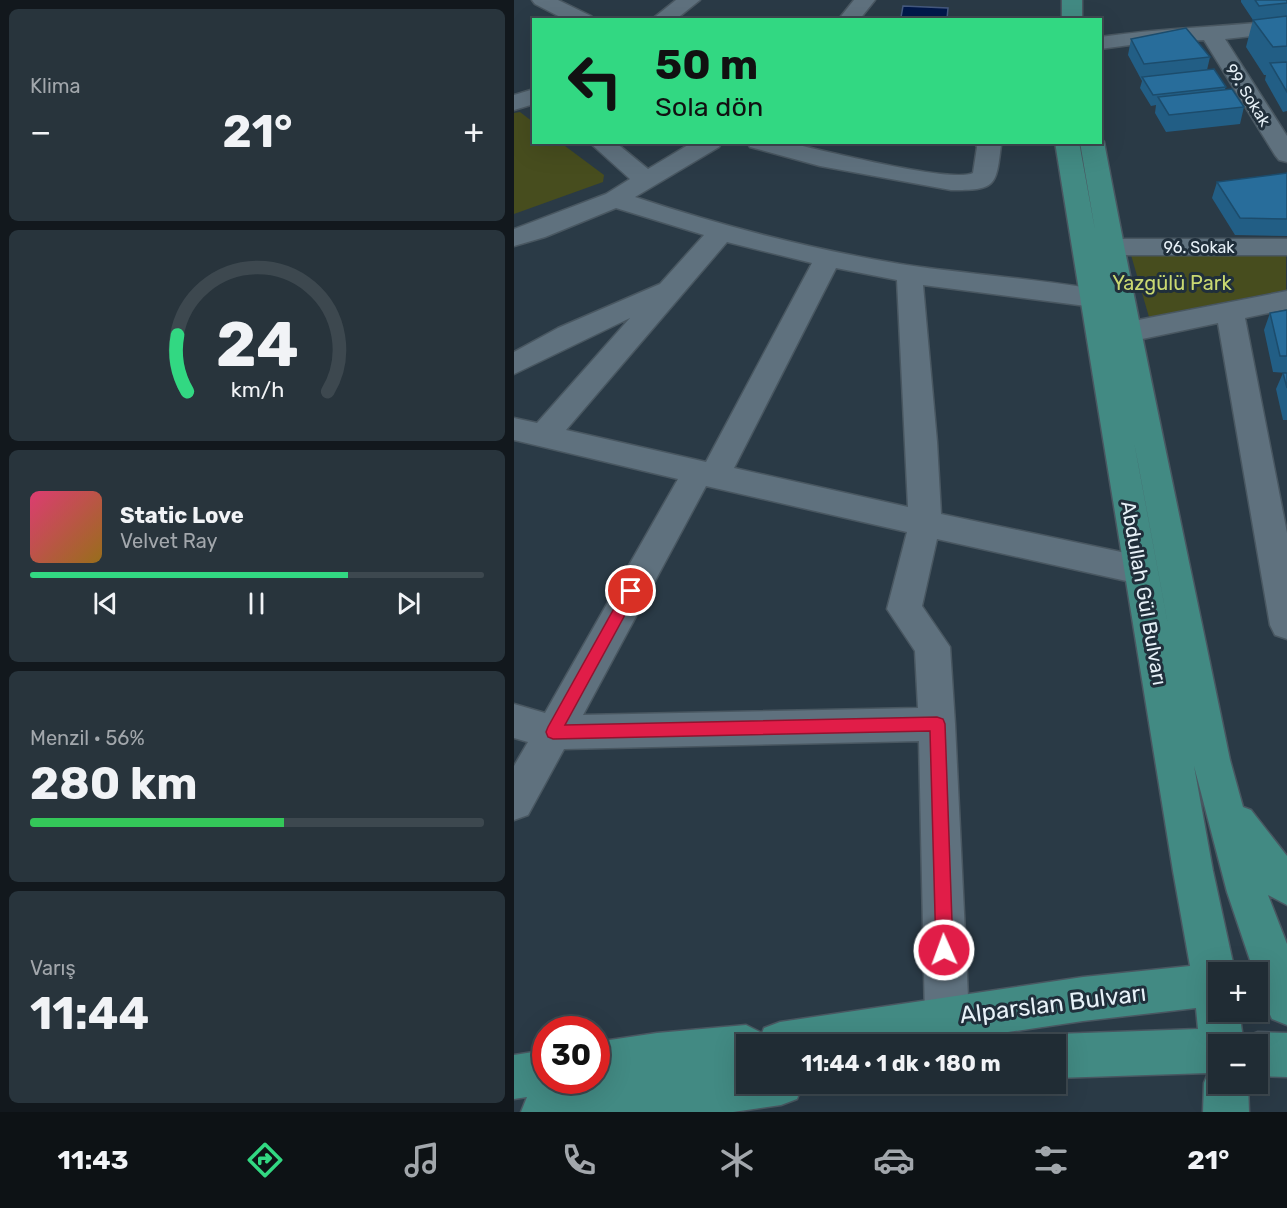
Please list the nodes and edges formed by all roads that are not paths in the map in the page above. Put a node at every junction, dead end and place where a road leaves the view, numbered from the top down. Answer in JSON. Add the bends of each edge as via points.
{"nodes":[{"id":1,"x":542,"y":0,"type":"edge"},
{"id":2,"x":690,"y":0,"type":"edge"},
{"id":3,"x":865,"y":0,"type":"edge"},
{"id":4,"x":1072,"y":0,"type":"edge"},
{"id":5,"x":580,"y":18,"type":"edge"},
{"id":6,"x":664,"y":18,"type":"edge"},
{"id":7,"x":850,"y":18,"type":"edge"},
{"id":8,"x":1072,"y":18,"type":"edge"},
{"id":9,"x":1286,"y":26,"type":"edge"},
{"id":10,"x":1211,"y":34,"type":"junction"},
{"id":11,"x":1102,"y":43,"type":"edge"},
{"id":12,"x":532,"y":97,"type":"edge"},
{"id":13,"x":514,"y":103,"type":"edge"},
{"id":14,"x":1275,"y":120,"type":"edge"},
{"id":15,"x":602,"y":144,"type":"edge"},
{"id":16,"x":708,"y":144,"type":"edge"},
{"id":17,"x":765,"y":144,"type":"edge"},
{"id":18,"x":988,"y":144,"type":"edge"},
{"id":19,"x":1067,"y":144,"type":"edge"},
{"id":20,"x":1092,"y":144,"type":"edge"},
{"id":21,"x":1286,"y":155,"type":"edge"},
{"id":22,"x":646,"y":180,"type":"junction"},
{"id":23,"x":614,"y":200,"type":"junction"},
{"id":24,"x":720,"y":233,"type":"junction"},
{"id":25,"x":514,"y":238,"type":"edge"},
{"id":26,"x":1112,"y":247,"type":"junction"},
{"id":27,"x":1286,"y":247,"type":"edge"},
{"id":28,"x":828,"y":258,"type":"junction"},
{"id":29,"x":910,"y":273,"type":"junction"},
{"id":30,"x":670,"y":289,"type":"junction"},
{"id":31,"x":1094,"y":298,"type":"junction"},
{"id":32,"x":1286,"y":300,"type":"edge"},
{"id":33,"x":1230,"y":312,"type":"junction"},
{"id":34,"x":1128,"y":332,"type":"junction"},
{"id":35,"x":514,"y":364,"type":"edge"},
{"id":36,"x":529,"y":433,"type":"edge"},
{"id":37,"x":706,"y":473,"type":"junction"},
{"id":38,"x":925,"y":523,"type":"junction"},
{"id":39,"x":1140,"y":570,"type":"junction"},
{"id":40,"x":1286,"y":625,"type":"edge"},
{"id":41,"x":514,"y":721,"type":"edge"},
{"id":42,"x":937,"y":724,"type":"junction"},
{"id":43,"x":553,"y":732,"type":"junction"},
{"id":44,"x":1211,"y":760,"type":"junction"},
{"id":45,"x":514,"y":802,"type":"edge"},
{"id":46,"x":1286,"y":885,"type":"edge"},
{"id":47,"x":1213,"y":962,"type":"edge"},
{"id":48,"x":1277,"y":982,"type":"edge"},
{"id":49,"x":1208,"y":985,"type":"edge"},
{"id":50,"x":947,"y":1018,"type":"junction"},
{"id":51,"x":844,"y":1034,"type":"edge"},
{"id":52,"x":736,"y":1048,"type":"edge"},
{"id":53,"x":1208,"y":1051,"type":"edge"},
{"id":54,"x":1268,"y":1054,"type":"edge"},
{"id":55,"x":1066,"y":1055,"type":"edge"},
{"id":56,"x":1286,"y":1055,"type":"edge"},
{"id":57,"x":610,"y":1062,"type":"edge"},
{"id":58,"x":532,"y":1074,"type":"edge"},
{"id":59,"x":514,"y":1077,"type":"edge"},
{"id":60,"x":736,"y":1089,"type":"edge"},
{"id":61,"x":1226,"y":1094,"type":"edge"},
{"id":62,"x":544,"y":1112,"type":"edge"},
{"id":63,"x":1226,"y":1112,"type":"edge"}],
"edges":[{"from":1,"to":5,"type":"street"},
{"from":2,"to":6,"type":"street"},
{"from":3,"to":7,"type":"street"},
{"from":4,"to":8,"type":"main road"},
{"from":9,"to":10,"type":"street"},
{"from":10,"to":11,"type":"street","via":[[1168,34]]},
{"from":10,"to":14,"type":"street","name":"99. Sokak"},
{"from":12,"to":13,"type":"street"},
{"from":14,"to":21,"type":"street","name":"99. Sokak"},
{"from":15,"to":22,"type":"street"},
{"from":16,"to":22,"type":"street"},
{"from":17,"to":18,"type":"street","via":[[820,159],[951,183],[973,183],[985,177]]},
{"from":19,"to":31,"type":"main road","name":"Abdullah Gül Bulvarı"},
{"from":20,"to":26,"type":"main road","name":"Abdullah Gül Bulvarı"},
{"from":22,"to":23,"type":"street"},
{"from":23,"to":24,"type":"street"},
{"from":23,"to":25,"type":"street"},
{"from":24,"to":28,"type":"street"},
{"from":24,"to":30,"type":"street"},
{"from":26,"to":27,"type":"street","name":"96. Sokak"},
{"from":26,"to":34,"type":"main road","name":"Abdullah Gül Bulvarı"},
{"from":28,"to":29,"type":"street"},
{"from":28,"to":37,"type":"street"},
{"from":29,"to":31,"type":"street"},
{"from":29,"to":38,"type":"street"},
{"from":30,"to":35,"type":"street"},
{"from":30,"to":36,"type":"street"},
{"from":31,"to":39,"type":"main road","name":"Abdullah Gül Bulvarı"},
{"from":32,"to":33,"type":"street"},
{"from":33,"to":34,"type":"street"},
{"from":33,"to":40,"type":"street"},
{"from":34,"to":44,"type":"main road","name":"Abdullah Gül Bulvarı"},
{"from":36,"to":37,"type":"street"},
{"from":37,"to":38,"type":"street"},
{"from":37,"to":43,"type":"street"},
{"from":38,"to":39,"type":"street"},
{"from":38,"to":42,"type":"street","via":[[904,609],[932,647]]},
{"from":39,"to":47,"type":"main road","name":"Abdullah Gül Bulvarı"},
{"from":41,"to":43,"type":"street"},
{"from":42,"to":43,"type":"street"},
{"from":42,"to":50,"type":"street"},
{"from":43,"to":45,"type":"street"},
{"from":44,"to":46,"type":"main road","via":[[1238,825]]},
{"from":44,"to":48,"type":"main road","name":"Abdullah Gül Bulvarı","via":[[1247,892]]},
{"from":49,"to":50,"type":"main road","name":"Alparslan Bulvarı"},
{"from":50,"to":51,"type":"main road","name":"Alparslan Bulvarı"},
{"from":52,"to":57,"type":"main road"},
{"from":53,"to":55,"type":"main road"},
{"from":54,"to":56,"type":"main road"},
{"from":58,"to":59,"type":"main road"},
{"from":60,"to":62,"type":"main road"},
{"from":61,"to":63,"type":"main road"}]}
